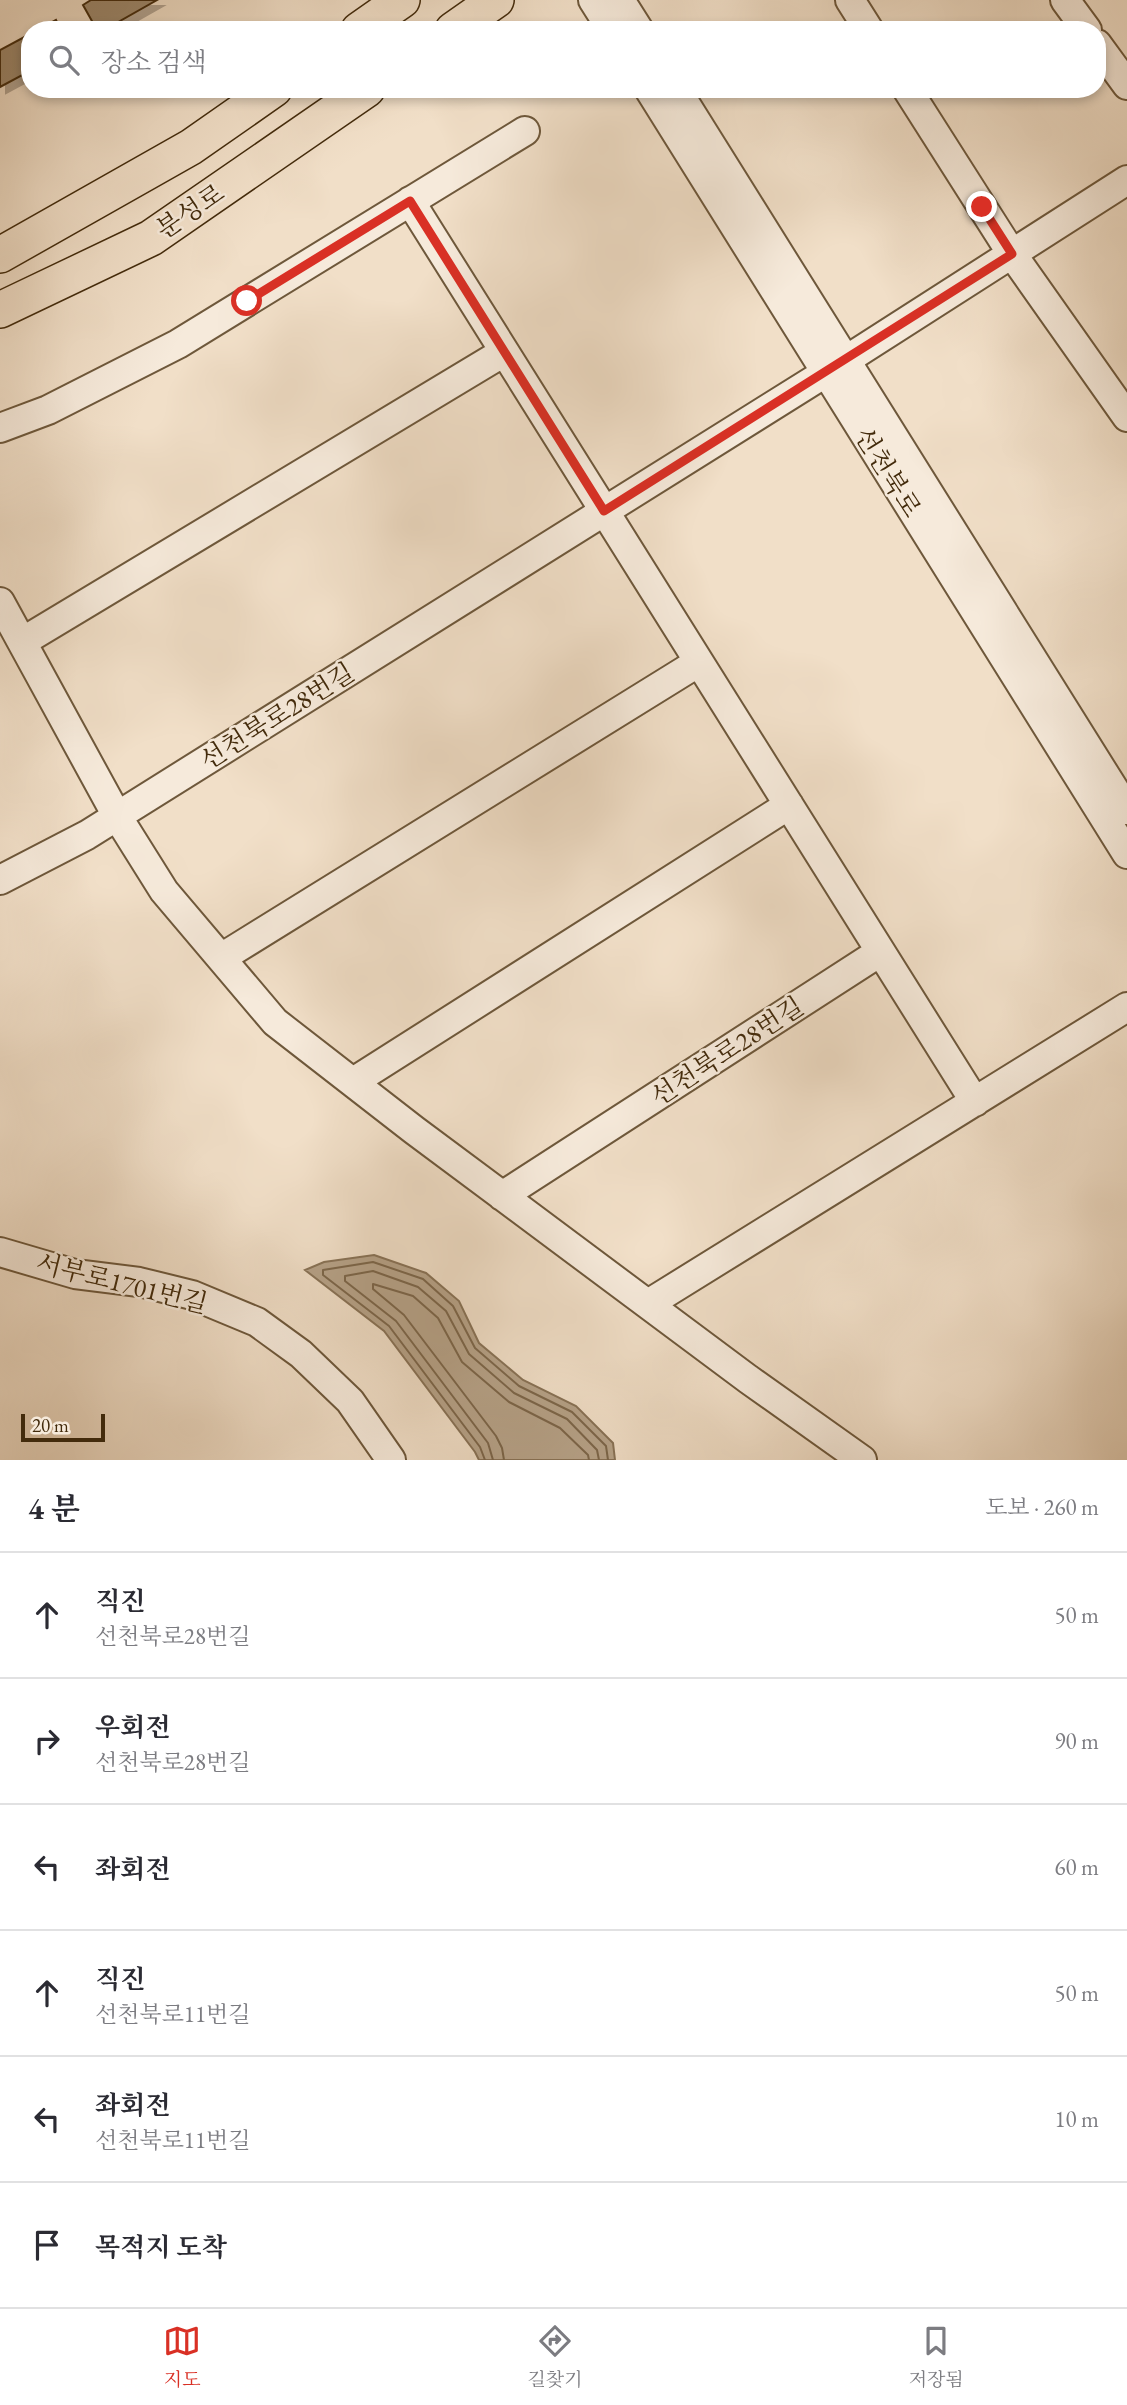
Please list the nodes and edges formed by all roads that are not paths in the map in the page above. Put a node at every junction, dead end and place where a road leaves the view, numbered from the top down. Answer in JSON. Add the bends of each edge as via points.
{"nodes":[{"id":1,"x":402,"y":0,"type":"edge"},
{"id":2,"x":496,"y":0,"type":"edge"},
{"id":3,"x":593,"y":0,"type":"edge"},
{"id":4,"x":620,"y":0,"type":"edge"},
{"id":5,"x":850,"y":0,"type":"edge"},
{"id":6,"x":1065,"y":0,"type":"edge"},
{"id":7,"x":372,"y":21,"type":"edge"},
{"id":8,"x":466,"y":21,"type":"edge"},
{"id":9,"x":606,"y":21,"type":"edge"},
{"id":10,"x":633,"y":21,"type":"edge"},
{"id":11,"x":863,"y":21,"type":"edge"},
{"id":12,"x":1080,"y":21,"type":"edge"},
{"id":13,"x":1106,"y":56,"type":"edge"},
{"id":14,"x":1127,"y":85,"type":"edge"},
{"id":15,"x":261,"y":98,"type":"edge"},
{"id":16,"x":354,"y":98,"type":"edge"},
{"id":17,"x":655,"y":98,"type":"edge"},
{"id":18,"x":681,"y":98,"type":"edge"},
{"id":19,"x":913,"y":98,"type":"edge"},
{"id":20,"x":525,"y":131,"type":"dead end"},
{"id":21,"x":1127,"y":180,"type":"edge"},
{"id":22,"x":410,"y":201,"type":"junction"},
{"id":23,"x":1012,"y":254,"type":"junction"},
{"id":24,"x":0,"y":255,"type":"edge"},
{"id":25,"x":0,"y":310,"type":"edge"},
{"id":26,"x":504,"y":352,"type":"junction"},
{"id":27,"x":836,"y":366,"type":"junction"},
{"id":28,"x":1127,"y":417,"type":"edge"},
{"id":29,"x":0,"y":428,"type":"edge"},
{"id":30,"x":604,"y":511,"type":"junction"},
{"id":31,"x":0,"y":602,"type":"edge"},
{"id":32,"x":22,"y":642,"type":"junction"},
{"id":33,"x":699,"y":662,"type":"junction"},
{"id":34,"x":789,"y":805,"type":"junction"},
{"id":35,"x":1127,"y":810,"type":"edge"},
{"id":36,"x":117,"y":816,"type":"junction"},
{"id":37,"x":1127,"y":854,"type":"edge"},
{"id":38,"x":0,"y":880,"type":"edge"},
{"id":39,"x":880,"y":952,"type":"junction"},
{"id":40,"x":221,"y":958,"type":"junction"},
{"id":41,"x":1127,"y":1007,"type":"edge"},
{"id":42,"x":353,"y":1082,"type":"junction"},
{"id":43,"x":975,"y":1102,"type":"junction"},
{"id":44,"x":502,"y":1196,"type":"junction"},
{"id":45,"x":0,"y":1252,"type":"edge"},
{"id":46,"x":648,"y":1304,"type":"junction"},
{"id":47,"x":391,"y":1460,"type":"edge"},
{"id":48,"x":862,"y":1460,"type":"edge"}],
"edges":[{"from":1,"to":7,"type":"main road"},
{"from":2,"to":8,"type":"main road"},
{"from":3,"to":9,"type":"street"},
{"from":4,"to":10,"type":"street"},
{"from":5,"to":11,"type":"street"},
{"from":6,"to":12,"type":"street"},
{"from":13,"to":14,"type":"street"},
{"from":15,"to":24,"type":"main road","name":"분성로","via":[[191,147]]},
{"from":16,"to":25,"type":"main road","name":"분성로","via":[[151,238]]},
{"from":17,"to":27,"type":"street","name":"선천북로"},
{"from":18,"to":27,"type":"street","name":"선천북로"},
{"from":19,"to":23,"type":"street"},
{"from":20,"to":22,"type":"street"},
{"from":21,"to":23,"type":"street","name":"선천북로28번길"},
{"from":22,"to":26,"type":"street"},
{"from":22,"to":29,"type":"street","via":[[178,344],[47,410]]},
{"from":23,"to":27,"type":"street","name":"선천북로28번길"},
{"from":23,"to":28,"type":"street"},
{"from":26,"to":30,"type":"street"},
{"from":26,"to":32,"type":"street"},
{"from":27,"to":30,"type":"street","name":"선천북로28번길"},
{"from":27,"to":35,"type":"street","name":"선천북로"},
{"from":27,"to":37,"type":"street","name":"선천북로"},
{"from":30,"to":33,"type":"street"},
{"from":30,"to":36,"type":"street","name":"선천북로28번길"},
{"from":31,"to":32,"type":"street"},
{"from":32,"to":36,"type":"street"},
{"from":33,"to":34,"type":"street"},
{"from":33,"to":40,"type":"street"},
{"from":34,"to":39,"type":"street"},
{"from":34,"to":42,"type":"street"},
{"from":36,"to":38,"type":"street","name":"선천북로28번길"},
{"from":36,"to":40,"type":"street","via":[[164,891]]},
{"from":39,"to":43,"type":"street"},
{"from":39,"to":44,"type":"street","name":"선천북로28번길"},
{"from":40,"to":42,"type":"street","via":[[275,1022]]},
{"from":41,"to":43,"type":"street"},
{"from":42,"to":44,"type":"street"},
{"from":43,"to":46,"type":"street"},
{"from":44,"to":46,"type":"street"},
{"from":45,"to":47,"type":"street","name":"서부로1701번길","via":[[75,1274],[192,1295],[257,1322],[301,1354],[350,1401]]},
{"from":46,"to":48,"type":"street"}]}
